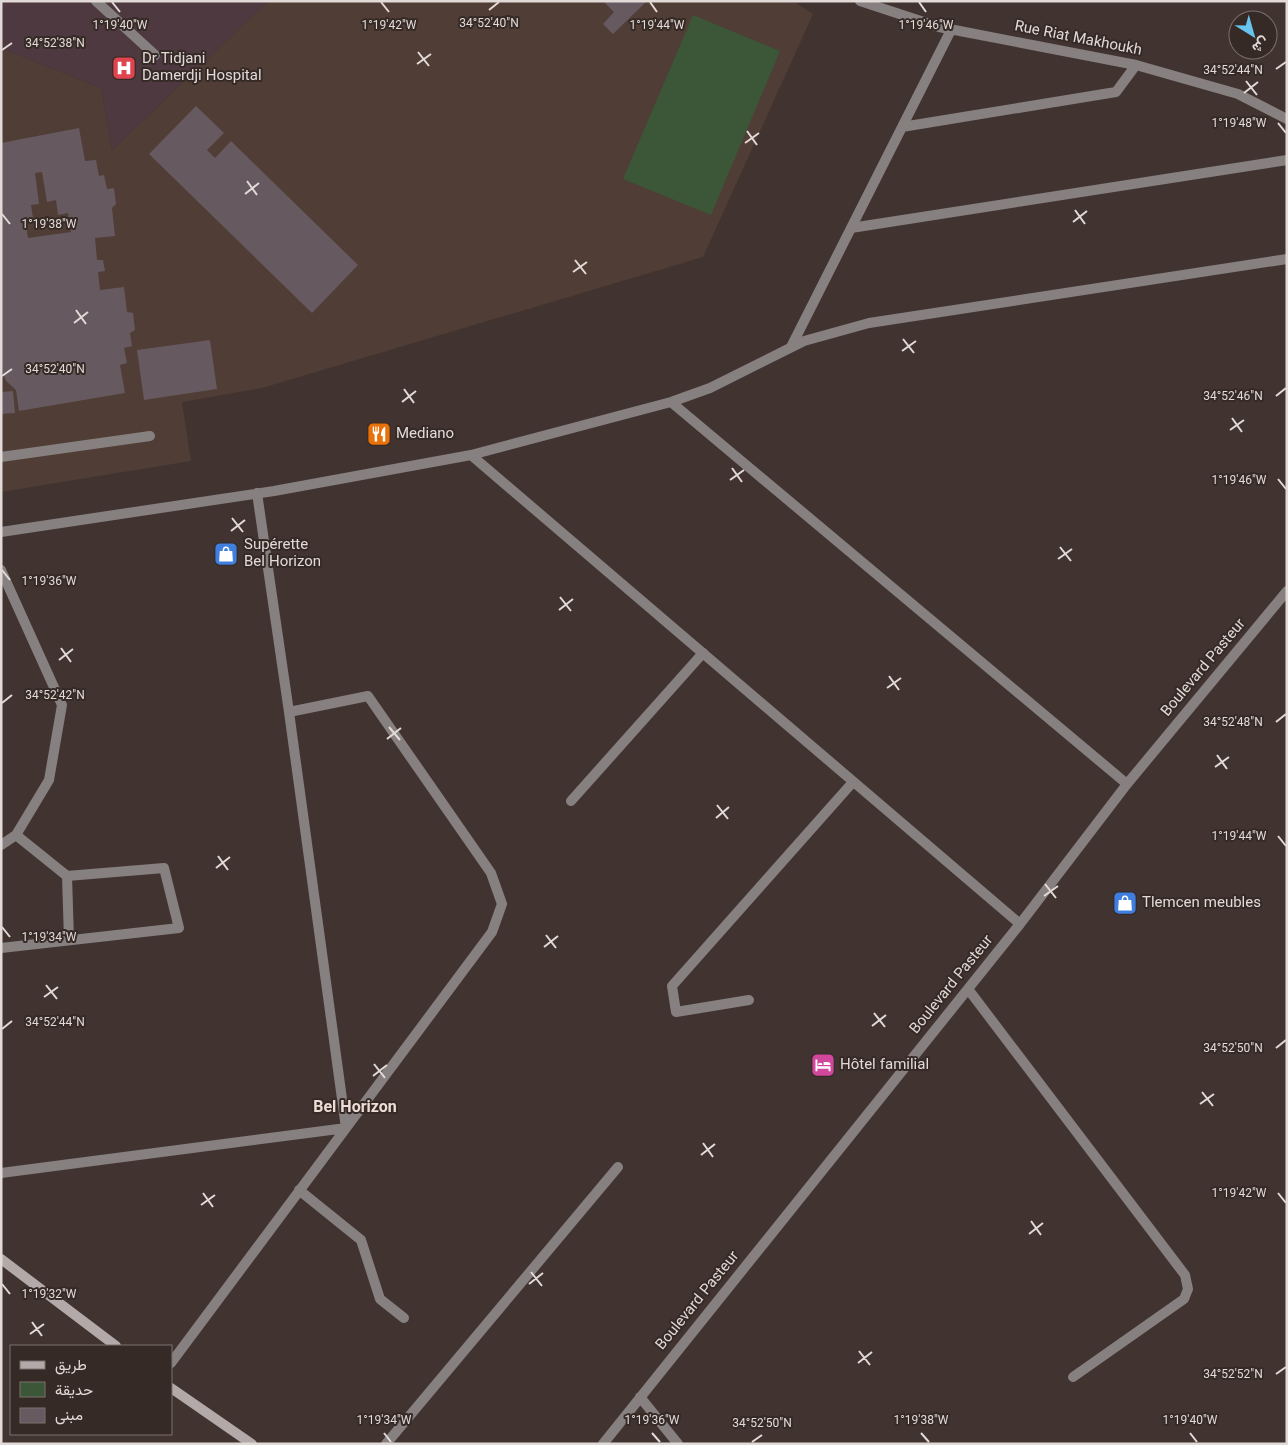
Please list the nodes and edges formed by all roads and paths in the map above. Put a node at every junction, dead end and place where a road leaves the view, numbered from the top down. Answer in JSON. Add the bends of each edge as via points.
{"nodes":[{"id":1,"x":96,"y":1,"type":"edge"},
{"id":2,"x":860,"y":1,"type":"edge"},
{"id":3,"x":951,"y":30,"type":"junction"},
{"id":4,"x":156,"y":55,"type":"dead end"},
{"id":5,"x":1136,"y":65,"type":"junction"},
{"id":6,"x":1287,"y":119,"type":"edge"},
{"id":7,"x":902,"y":128,"type":"junction"},
{"id":8,"x":1287,"y":160,"type":"edge"},
{"id":9,"x":851,"y":228,"type":"junction"},
{"id":10,"x":1287,"y":259,"type":"edge"},
{"id":11,"x":791,"y":347,"type":"junction"},
{"id":12,"x":671,"y":402,"type":"junction"},
{"id":13,"x":150,"y":436,"type":"dead end"},
{"id":14,"x":471,"y":454,"type":"junction"},
{"id":15,"x":1,"y":457,"type":"edge"},
{"id":16,"x":257,"y":493,"type":"junction"},
{"id":17,"x":1,"y":532,"type":"edge"},
{"id":18,"x":1,"y":570,"type":"edge"},
{"id":19,"x":1287,"y":591,"type":"edge"},
{"id":20,"x":703,"y":653,"type":"junction"},
{"id":21,"x":289,"y":712,"type":"junction"},
{"id":22,"x":853,"y":782,"type":"junction"},
{"id":23,"x":1127,"y":784,"type":"junction"},
{"id":24,"x":571,"y":801,"type":"dead end"},
{"id":25,"x":16,"y":835,"type":"junction"},
{"id":26,"x":1,"y":844,"type":"edge"},
{"id":27,"x":67,"y":876,"type":"junction"},
{"id":28,"x":1020,"y":924,"type":"junction"},
{"id":29,"x":69,"y":940,"type":"junction"},
{"id":30,"x":1,"y":948,"type":"edge"},
{"id":31,"x":968,"y":989,"type":"junction"},
{"id":32,"x":749,"y":1000,"type":"dead end"},
{"id":33,"x":346,"y":1128,"type":"junction"},
{"id":34,"x":618,"y":1167,"type":"dead end"},
{"id":35,"x":1,"y":1173,"type":"edge"},
{"id":36,"x":299,"y":1190,"type":"junction"},
{"id":37,"x":1,"y":1259,"type":"edge"},
{"id":38,"x":404,"y":1318,"type":"dead end"},
{"id":39,"x":115,"y":1345,"type":"edge"},
{"id":40,"x":172,"y":1362,"type":"edge"},
{"id":41,"x":1073,"y":1377,"type":"dead end"},
{"id":42,"x":172,"y":1389,"type":"edge"},
{"id":43,"x":640,"y":1397,"type":"junction"},
{"id":44,"x":252,"y":1444,"type":"edge"},
{"id":45,"x":386,"y":1444,"type":"edge"},
{"id":46,"x":603,"y":1444,"type":"edge"},
{"id":47,"x":678,"y":1444,"type":"edge"}],
"edges":[{"from":1,"to":4,"type":"street"},
{"from":2,"to":3,"type":"street","name":"Rue Riat Makhoukh"},
{"from":3,"to":5,"type":"street","name":"Rue Riat Makhoukh"},
{"from":3,"to":7,"type":"street"},
{"from":5,"to":6,"type":"street","name":"Rue Riat Makhoukh","via":[[1238,94]]},
{"from":5,"to":7,"type":"street","via":[[1116,92]]},
{"from":7,"to":9,"type":"street"},
{"from":8,"to":9,"type":"street"},
{"from":9,"to":11,"type":"street"},
{"from":10,"to":11,"type":"street","via":[[869,323],[804,340]]},
{"from":11,"to":12,"type":"street","via":[[710,388]]},
{"from":12,"to":14,"type":"street"},
{"from":12,"to":23,"type":"street"},
{"from":13,"to":15,"type":"street"},
{"from":14,"to":16,"type":"street"},
{"from":14,"to":20,"type":"street"},
{"from":16,"to":17,"type":"street"},
{"from":16,"to":21,"type":"street"},
{"from":18,"to":25,"type":"street","via":[[62,705],[49,780]]},
{"from":19,"to":23,"type":"street","name":"Boulevard Pasteur"},
{"from":20,"to":22,"type":"street"},
{"from":20,"to":24,"type":"street"},
{"from":21,"to":33,"type":"street"},
{"from":21,"to":33,"type":"street","via":[[368,696],[492,874],[502,904],[492,932]]},
{"from":22,"to":28,"type":"street"},
{"from":22,"to":32,"type":"street","via":[[672,986],[676,1012]]},
{"from":23,"to":28,"type":"street","name":"Boulevard Pasteur"},
{"from":25,"to":26,"type":"street"},
{"from":25,"to":27,"type":"street"},
{"from":27,"to":29,"type":"street"},
{"from":27,"to":29,"type":"street","via":[[164,868],[179,928]]},
{"from":28,"to":31,"type":"street","name":"Boulevard Pasteur"},
{"from":29,"to":30,"type":"street"},
{"from":31,"to":41,"type":"street","via":[[1185,1275],[1188,1289],[1184,1299]]},
{"from":31,"to":43,"type":"street","name":"Boulevard Pasteur"},
{"from":33,"to":35,"type":"street"},
{"from":33,"to":36,"type":"street"},
{"from":34,"to":45,"type":"street"},
{"from":36,"to":38,"type":"street","via":[[361,1240],[380,1299]]},
{"from":36,"to":40,"type":"street"},
{"from":37,"to":39,"type":"main road"},
{"from":42,"to":44,"type":"main road"},
{"from":43,"to":46,"type":"street","name":"Boulevard Pasteur"},
{"from":43,"to":47,"type":"street"}]}
